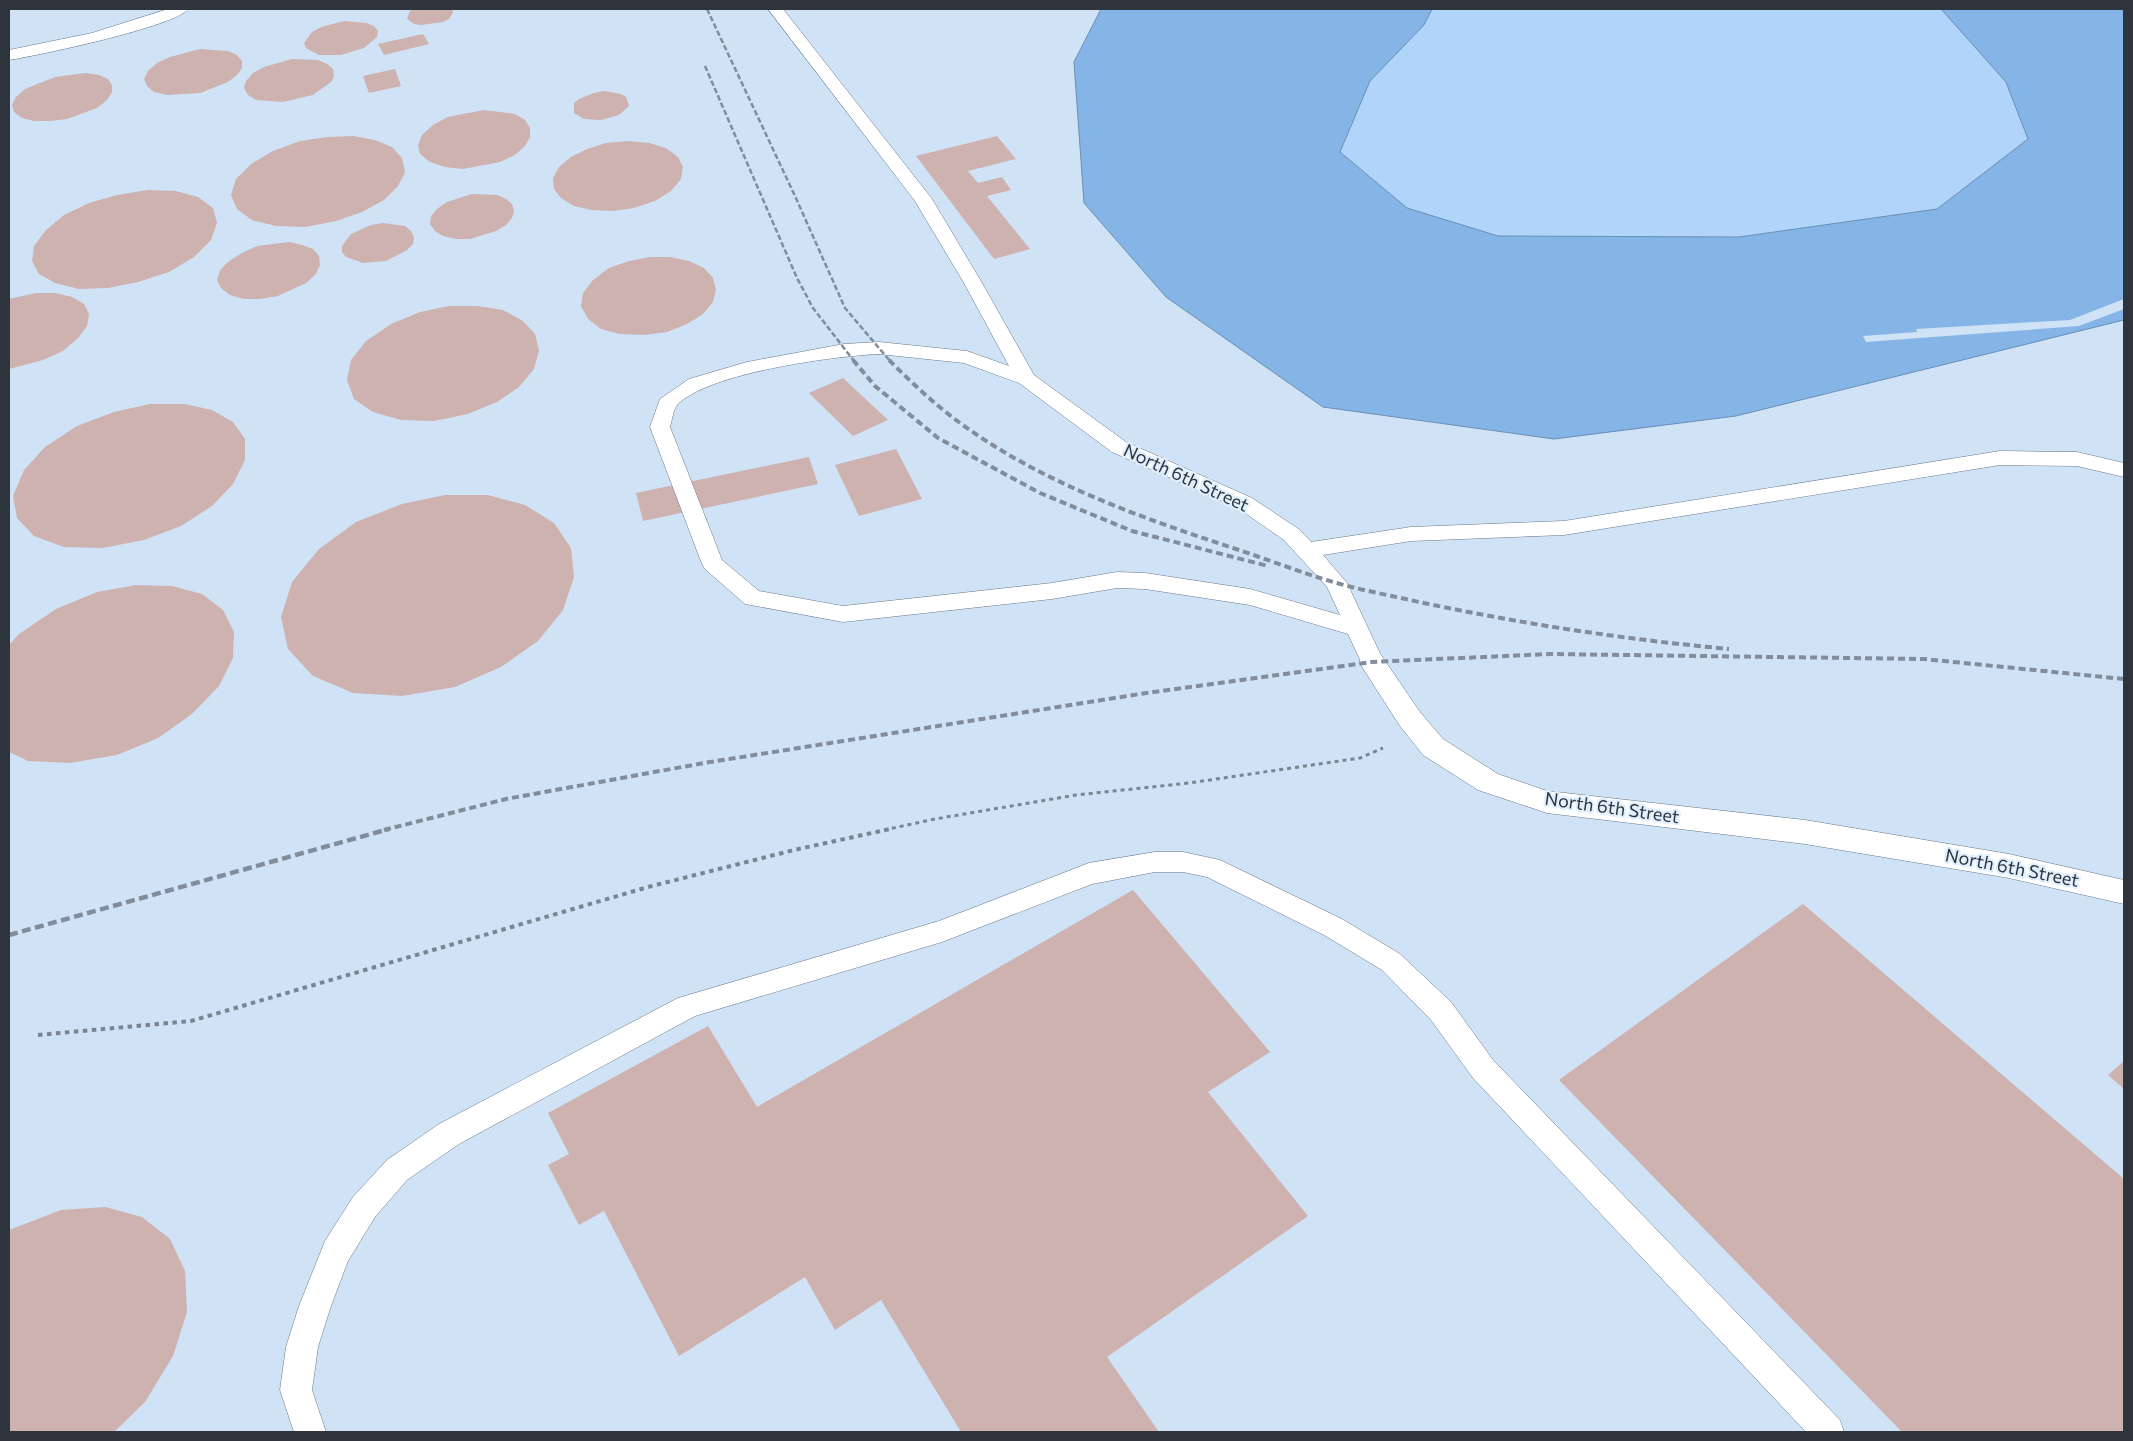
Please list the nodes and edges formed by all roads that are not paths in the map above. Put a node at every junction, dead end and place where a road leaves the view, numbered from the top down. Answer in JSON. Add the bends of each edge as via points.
{"nodes":[{"id":1,"x":181,"y":9,"type":"edge"},
{"id":2,"x":775,"y":9,"type":"edge"},
{"id":3,"x":9,"y":55,"type":"edge"},
{"id":4,"x":1026,"y":378,"type":"junction"},
{"id":5,"x":2124,"y":470,"type":"edge"},
{"id":6,"x":1305,"y":550,"type":"junction"},
{"id":7,"x":1358,"y":629,"type":"junction"},
{"id":8,"x":1372,"y":662,"type":"joint"},
{"id":9,"x":2124,"y":892,"type":"edge"},
{"id":10,"x":310,"y":1432,"type":"edge"},
{"id":11,"x":1828,"y":1432,"type":"edge"}],
"edges":[{"from":1,"to":3,"type":"lane","via":[[115,33]]},
{"from":2,"to":4,"type":"lane","via":[[923,198]]},
{"from":4,"to":6,"type":"lane","name":"North 6th Street","via":[[1118,448],[1245,503],[1292,535]]},
{"from":4,"to":7,"type":"lane","via":[[967,357],[878,348],[844,350],[747,368],[696,383],[667,403],[660,427],[713,564],[754,598],[843,614],[1052,591],[1117,580],[1145,581],[1250,597]]},
{"from":5,"to":6,"type":"lane","via":[[2077,459],[2000,458],[1564,528],[1411,534]]},
{"from":6,"to":7,"type":"lane","name":"North 6th Street","via":[[1336,583]]},
{"from":7,"to":8,"type":"lane","name":"North 6th Street"},
{"from":8,"to":9,"type":"street","name":"North 6th Street","via":[[1433,747],[1488,782],[1547,802],[1805,832],[2009,866]]},
{"from":10,"to":11,"type":"lane","via":[[296,1390],[302,1347],[336,1252],[364,1207],[397,1170],[449,1134],[688,1006],[942,931],[1089,874],[1155,862],[1183,862],[1211,867],[1333,926],[1391,962],[1441,1011],[1483,1069]]}]}
